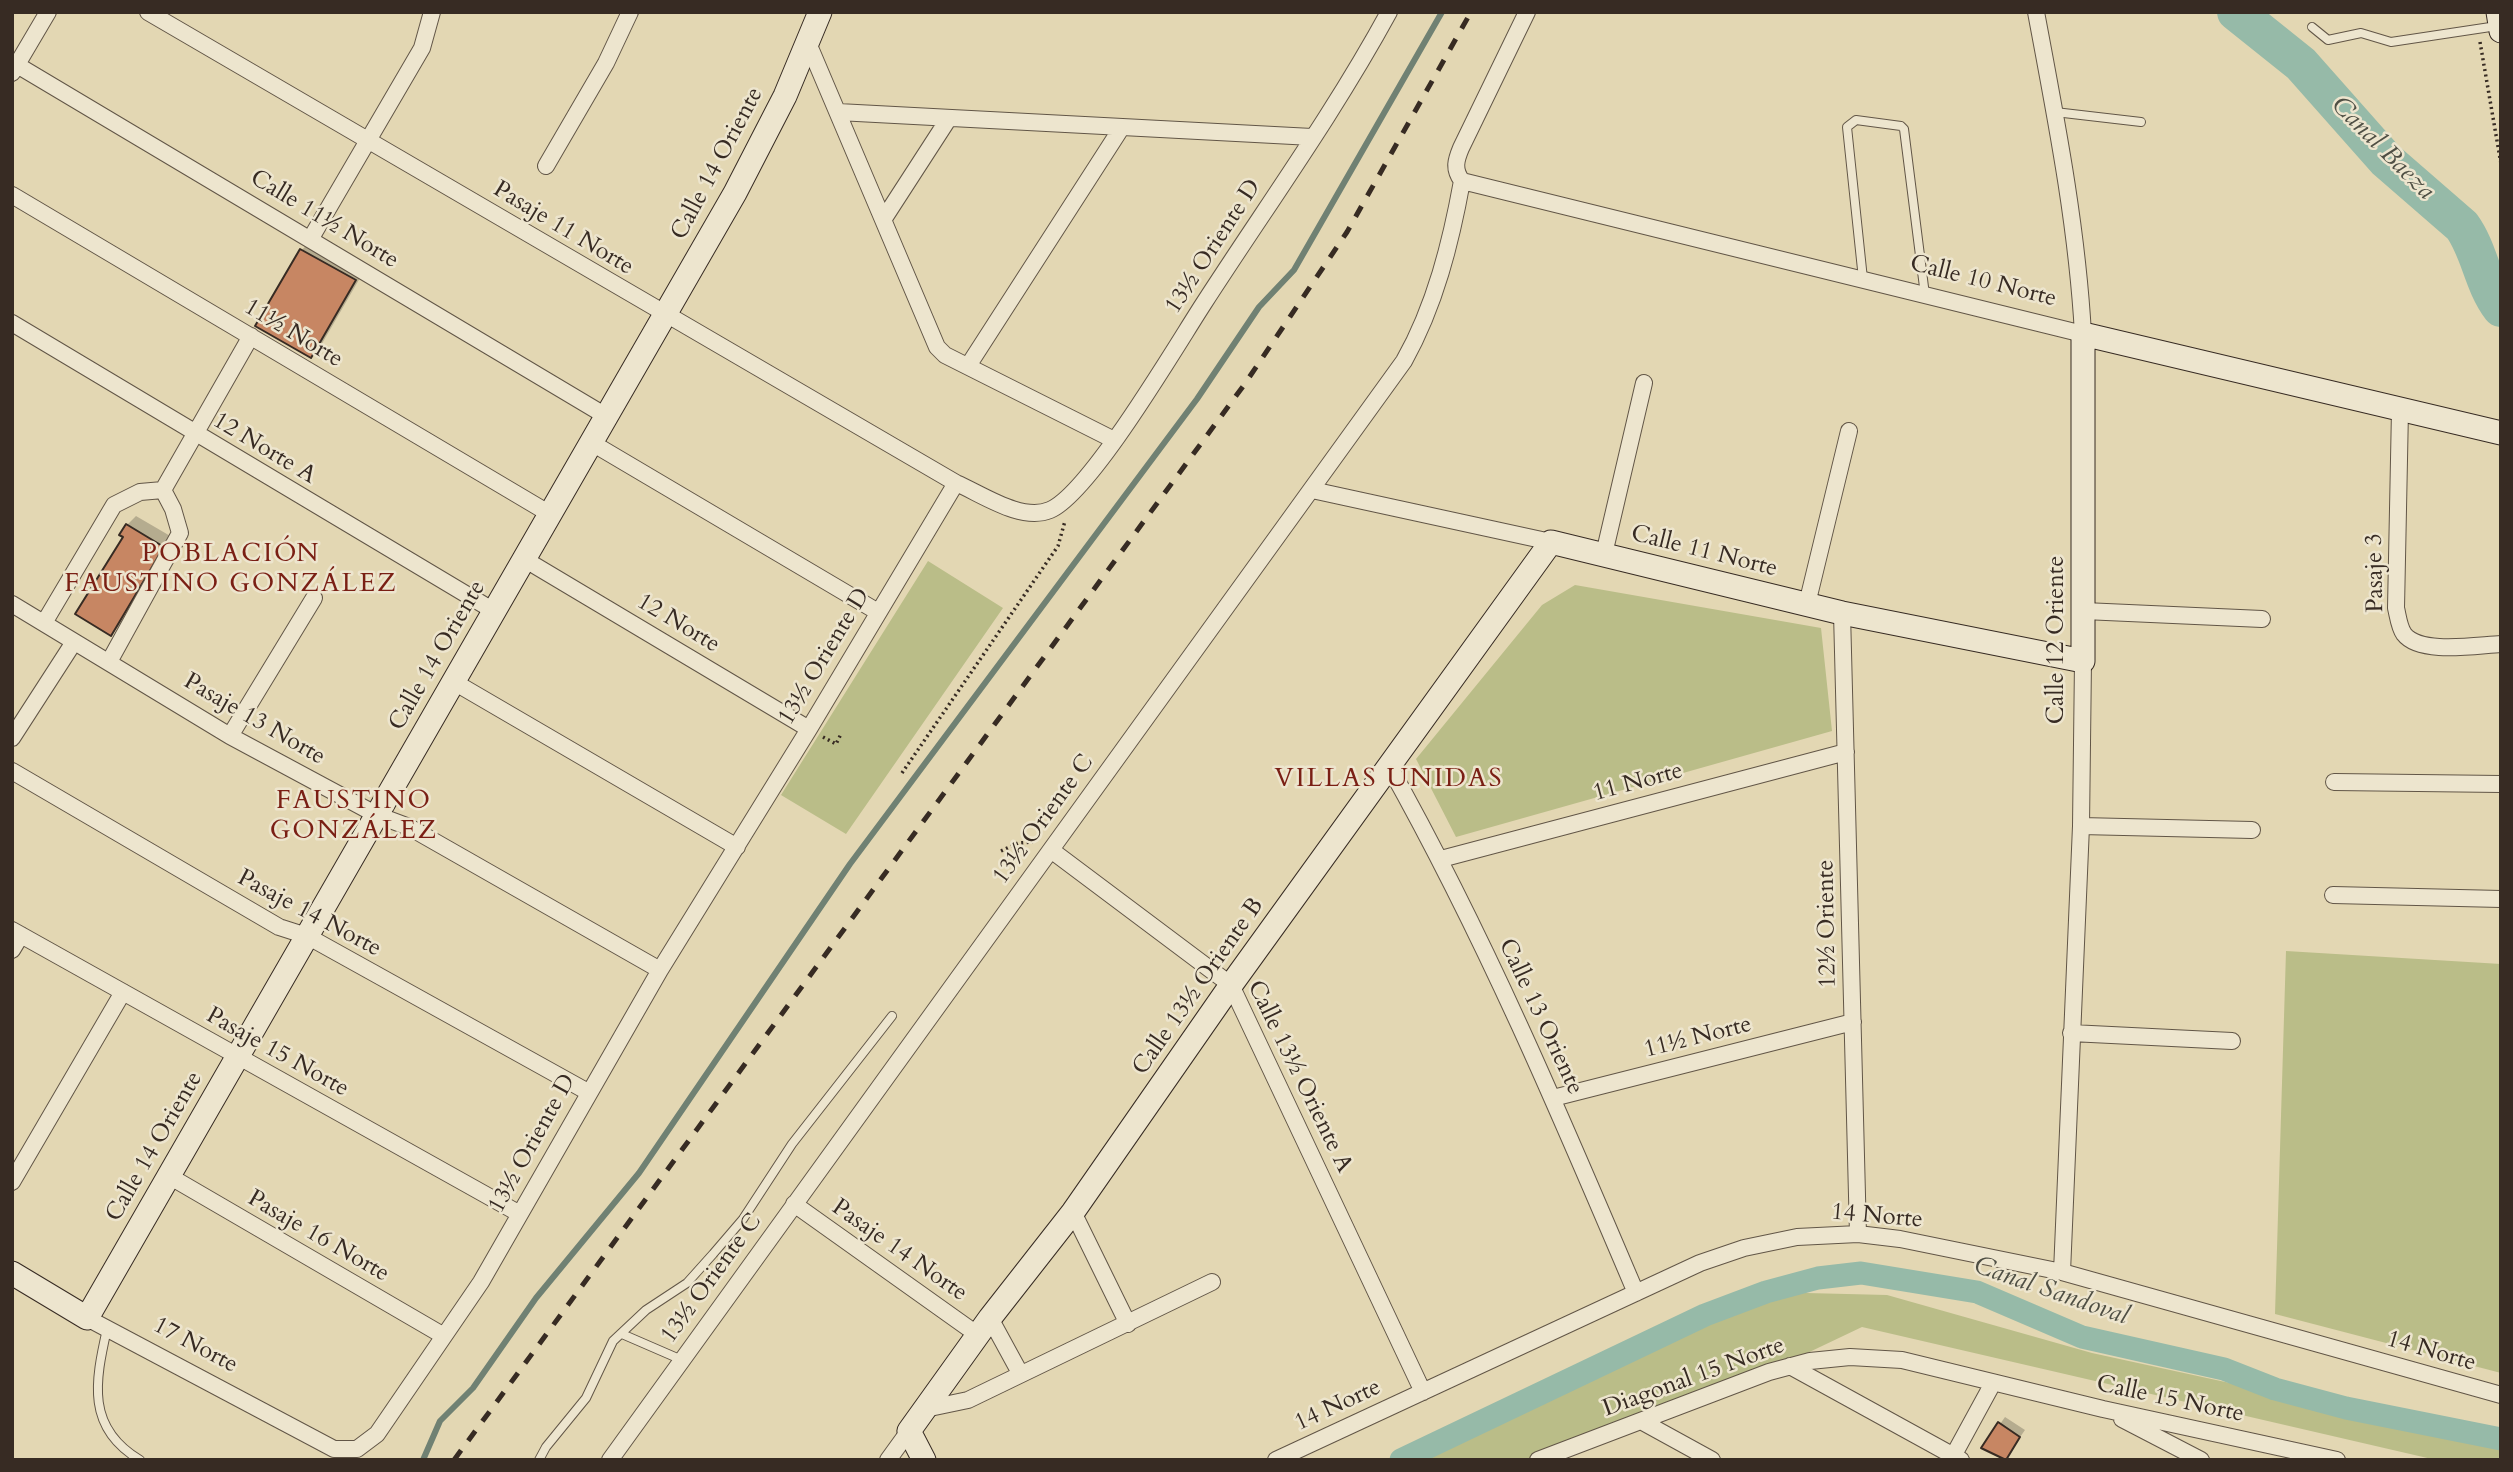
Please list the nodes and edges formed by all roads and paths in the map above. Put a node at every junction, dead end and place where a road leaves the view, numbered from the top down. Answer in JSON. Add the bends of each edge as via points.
{"nodes":[{"id":1,"x":48,"y":12,"type":"edge"},
{"id":2,"x":148,"y":12,"type":"edge"},
{"id":3,"x":432,"y":12,"type":"edge"},
{"id":4,"x":629,"y":12,"type":"edge"},
{"id":5,"x":820,"y":12,"type":"edge"},
{"id":6,"x":1389,"y":12,"type":"edge"},
{"id":7,"x":1528,"y":12,"type":"edge"},
{"id":8,"x":2036,"y":12,"type":"edge"},
{"id":9,"x":2494,"y":24,"type":"edge"},
{"id":10,"x":2312,"y":27,"type":"dead end"},
{"id":11,"x":808,"y":43,"type":"junction"},
{"id":12,"x":15,"y":69,"type":"edge"},
{"id":13,"x":838,"y":112,"type":"junction"},
{"id":14,"x":2054,"y":113,"type":"junction"},
{"id":15,"x":949,"y":118,"type":"junction"},
{"id":16,"x":2141,"y":122,"type":"dead end"},
{"id":17,"x":1122,"y":127,"type":"junction"},
{"id":18,"x":1312,"y":137,"type":"junction"},
{"id":19,"x":368,"y":140,"type":"junction"},
{"id":20,"x":2501,"y":164,"type":"edge"},
{"id":21,"x":546,"y":166,"type":"dead end"},
{"id":22,"x":1459,"y":177,"type":"junction"},
{"id":23,"x":12,"y":195,"type":"edge"},
{"id":24,"x":883,"y":220,"type":"junction"},
{"id":25,"x":311,"y":238,"type":"junction"},
{"id":26,"x":1863,"y":280,"type":"junction"},
{"id":27,"x":1926,"y":295,"type":"junction"},
{"id":28,"x":664,"y":315,"type":"junction"},
{"id":29,"x":12,"y":323,"type":"edge"},
{"id":30,"x":2083,"y":334,"type":"junction"},
{"id":31,"x":251,"y":335,"type":"junction"},
{"id":32,"x":968,"y":366,"type":"junction"},
{"id":33,"x":1644,"y":383,"type":"dead end"},
{"id":34,"x":2400,"y":410,"type":"junction"},
{"id":35,"x":606,"y":416,"type":"junction"},
{"id":36,"x":1849,"y":431,"type":"dead end"},
{"id":37,"x":194,"y":433,"type":"junction"},
{"id":38,"x":2501,"y":433,"type":"edge"},
{"id":39,"x":1114,"y":440,"type":"junction"},
{"id":40,"x":592,"y":443,"type":"junction"},
{"id":41,"x":956,"y":483,"type":"junction"},
{"id":42,"x":163,"y":490,"type":"junction"},
{"id":43,"x":1312,"y":490,"type":"junction"},
{"id":44,"x":1065,"y":501,"type":"junction"},
{"id":45,"x":550,"y":514,"type":"junction"},
{"id":46,"x":1551,"y":542,"type":"junction"},
{"id":47,"x":1604,"y":554,"type":"junction"},
{"id":48,"x":524,"y":559,"type":"junction"},
{"id":49,"x":314,"y":598,"type":"dead end"},
{"id":50,"x":12,"y":604,"type":"edge"},
{"id":51,"x":1807,"y":604,"type":"junction"},
{"id":52,"x":494,"y":611,"type":"junction"},
{"id":53,"x":2084,"y":611,"type":"junction"},
{"id":54,"x":878,"y":612,"type":"junction"},
{"id":55,"x":1842,"y":613,"type":"junction"},
{"id":56,"x":2262,"y":619,"type":"dead end"},
{"id":57,"x":44,"y":623,"type":"junction"},
{"id":58,"x":75,"y":642,"type":"junction"},
{"id":59,"x":2501,"y":644,"type":"edge"},
{"id":60,"x":2083,"y":661,"type":"junction"},
{"id":61,"x":109,"y":662,"type":"junction"},
{"id":62,"x":454,"y":682,"type":"junction"},
{"id":63,"x":809,"y":729,"type":"junction"},
{"id":64,"x":230,"y":736,"type":"junction"},
{"id":65,"x":12,"y":738,"type":"edge"},
{"id":66,"x":1846,"y":752,"type":"junction"},
{"id":67,"x":1389,"y":766,"type":"junction"},
{"id":68,"x":12,"y":771,"type":"edge"},
{"id":69,"x":902,"y":773,"type":"dead end"},
{"id":70,"x":2334,"y":782,"type":"dead end"},
{"id":71,"x":2501,"y":784,"type":"edge"},
{"id":72,"x":377,"y":815,"type":"junction"},
{"id":73,"x":2081,"y":826,"type":"junction"},
{"id":74,"x":2252,"y":830,"type":"dead end"},
{"id":75,"x":737,"y":848,"type":"junction"},
{"id":76,"x":1051,"y":850,"type":"junction"},
{"id":77,"x":1001,"y":851,"type":"dead end"},
{"id":78,"x":1441,"y":859,"type":"junction"},
{"id":79,"x":2333,"y":895,"type":"dead end"},
{"id":80,"x":2501,"y":899,"type":"edge"},
{"id":81,"x":17,"y":933,"type":"edge"},
{"id":82,"x":307,"y":936,"type":"junction"},
{"id":83,"x":12,"y":950,"type":"edge"},
{"id":84,"x":660,"y":970,"type":"junction"},
{"id":85,"x":1231,"y":985,"type":"junction"},
{"id":86,"x":123,"y":992,"type":"junction"},
{"id":87,"x":892,"y":1016,"type":"dead end"},
{"id":88,"x":1853,"y":1022,"type":"junction"},
{"id":89,"x":2071,"y":1033,"type":"junction"},
{"id":90,"x":2232,"y":1041,"type":"dead end"},
{"id":91,"x":237,"y":1057,"type":"junction"},
{"id":92,"x":588,"y":1092,"type":"junction"},
{"id":93,"x":1553,"y":1098,"type":"junction"},
{"id":94,"x":169,"y":1176,"type":"junction"},
{"id":95,"x":12,"y":1182,"type":"edge"},
{"id":96,"x":794,"y":1204,"type":"junction"},
{"id":97,"x":1073,"y":1212,"type":"junction"},
{"id":98,"x":520,"y":1214,"type":"junction"},
{"id":99,"x":1858,"y":1234,"type":"junction"},
{"id":100,"x":2062,"y":1272,"type":"junction"},
{"id":101,"x":12,"y":1273,"type":"edge"},
{"id":102,"x":1212,"y":1282,"type":"dead end"},
{"id":103,"x":1636,"y":1293,"type":"junction"},
{"id":104,"x":97,"y":1323,"type":"junction"},
{"id":105,"x":1128,"y":1324,"type":"junction"},
{"id":106,"x":984,"y":1326,"type":"junction"},
{"id":107,"x":622,"y":1334,"type":"junction"},
{"id":108,"x":444,"y":1336,"type":"junction"},
{"id":109,"x":681,"y":1360,"type":"junction"},
{"id":110,"x":1790,"y":1366,"type":"junction"},
{"id":111,"x":1020,"y":1373,"type":"junction"},
{"id":112,"x":1993,"y":1383,"type":"junction"},
{"id":113,"x":1423,"y":1392,"type":"junction"},
{"id":114,"x":2501,"y":1395,"type":"edge"},
{"id":115,"x":925,"y":1409,"type":"junction"},
{"id":116,"x":2103,"y":1409,"type":"junction"},
{"id":117,"x":1641,"y":1421,"type":"junction"},
{"id":118,"x":909,"y":1431,"type":"junction"},
{"id":119,"x":358,"y":1449,"type":"joint"},
{"id":120,"x":1955,"y":1458,"type":"edge"},
{"id":121,"x":140,"y":1460,"type":"edge"},
{"id":122,"x":539,"y":1460,"type":"edge"},
{"id":123,"x":610,"y":1460,"type":"edge"},
{"id":124,"x":888,"y":1460,"type":"edge"},
{"id":125,"x":924,"y":1460,"type":"edge"},
{"id":126,"x":1276,"y":1460,"type":"edge"},
{"id":127,"x":1538,"y":1460,"type":"edge"},
{"id":128,"x":1712,"y":1460,"type":"edge"},
{"id":129,"x":2201,"y":1460,"type":"edge"},
{"id":130,"x":2337,"y":1460,"type":"edge"}],
"edges":[{"from":1,"to":12,"type":"street"},
{"from":2,"to":19,"type":"street","name":"Pasaje 11 Norte"},
{"from":3,"to":19,"type":"street","via":[[422,48]]},
{"from":4,"to":21,"type":"street"},
{"from":5,"to":11,"type":"street","name":"Calle 14 Oriente"},
{"from":6,"to":18,"type":"street","name":"13½ Oriente D"},
{"from":7,"to":22,"type":"street","name":"13½ Oriente C","via":[[1461,148],[1456,161]]},
{"from":8,"to":14,"type":"street","name":"Calle 12 Oriente"},
{"from":9,"to":10,"type":"lane","via":[[2390,42],[2361,33],[2328,40]]},
{"from":9,"to":20,"type":"path"},
{"from":11,"to":13,"type":"street"},
{"from":11,"to":28,"type":"street","name":"Calle 14 Oriente","via":[[759,149]]},
{"from":12,"to":25,"type":"street","name":"Calle 11½ Norte"},
{"from":13,"to":15,"type":"street"},
{"from":13,"to":24,"type":"street"},
{"from":14,"to":16,"type":"lane"},
{"from":14,"to":30,"type":"street","name":"Calle 12 Oriente","via":[[2080,274]]},
{"from":15,"to":17,"type":"street"},
{"from":15,"to":24,"type":"street"},
{"from":17,"to":18,"type":"street"},
{"from":17,"to":32,"type":"street"},
{"from":18,"to":39,"type":"street","name":"13½ Oriente D"},
{"from":19,"to":25,"type":"street"},
{"from":19,"to":28,"type":"street","name":"Pasaje 11 Norte"},
{"from":22,"to":26,"type":"street","name":"Calle 10 Norte"},
{"from":22,"to":43,"type":"street","name":"13½ Oriente C","via":[[1453,230],[1415,342]]},
{"from":23,"to":31,"type":"street","name":"11½ Norte"},
{"from":24,"to":32,"type":"street","via":[[937,347]]},
{"from":25,"to":35,"type":"street","name":"Calle 11½ Norte"},
{"from":26,"to":27,"type":"street","name":"Calle 10 Norte"},
{"from":26,"to":27,"type":"lane","via":[[1847,127],[1856,120],[1904,129]]},
{"from":27,"to":30,"type":"street","name":"Calle 10 Norte"},
{"from":28,"to":35,"type":"street","name":"Calle 14 Oriente"},
{"from":28,"to":41,"type":"street","name":"Pasaje 11 Norte"},
{"from":29,"to":37,"type":"street","name":"12 Norte A"},
{"from":30,"to":34,"type":"street","name":"Calle 10 Norte"},
{"from":30,"to":53,"type":"street","name":"Calle 12 Oriente"},
{"from":31,"to":37,"type":"street"},
{"from":31,"to":45,"type":"street","name":"11½ Norte"},
{"from":32,"to":39,"type":"street"},
{"from":33,"to":47,"type":"street"},
{"from":34,"to":38,"type":"street","name":"Calle 10 Norte"},
{"from":34,"to":59,"type":"street","name":"Pasaje 3","via":[[2396,608],[2404,634],[2429,647]]},
{"from":35,"to":40,"type":"street","name":"Calle 14 Oriente"},
{"from":36,"to":51,"type":"street"},
{"from":37,"to":42,"type":"street"},
{"from":37,"to":52,"type":"street","name":"12 Norte A"},
{"from":39,"to":44,"type":"street","name":"13½ Oriente D"},
{"from":40,"to":45,"type":"street","name":"Calle 14 Oriente"},
{"from":40,"to":54,"type":"street"},
{"from":41,"to":44,"type":"street","via":[[1026,514],[1050,510]]},
{"from":41,"to":54,"type":"street","name":"13½ Oriente D"},
{"from":42,"to":57,"type":"street","via":[[140,492],[114,505]]},
{"from":42,"to":61,"type":"street","via":[[180,533]]},
{"from":43,"to":46,"type":"street","name":"Calle 11 Norte"},
{"from":43,"to":76,"type":"street","name":"13½ Oriente C"},
{"from":44,"to":69,"type":"path","via":[[1058,547]]},
{"from":45,"to":48,"type":"street","name":"Calle 14 Oriente"},
{"from":46,"to":47,"type":"street","name":"Calle 11 Norte"},
{"from":46,"to":67,"type":"street","name":"Calle 13½ Oriente B"},
{"from":47,"to":51,"type":"street","name":"Calle 11 Norte"},
{"from":48,"to":52,"type":"street","name":"Calle 14 Oriente"},
{"from":48,"to":63,"type":"street","name":"12 Norte"},
{"from":49,"to":64,"type":"street"},
{"from":50,"to":57,"type":"street","name":"Pasaje 13 Norte"},
{"from":51,"to":55,"type":"street","name":"Calle 11 Norte"},
{"from":52,"to":62,"type":"street","name":"Calle 14 Oriente"},
{"from":53,"to":56,"type":"street"},
{"from":53,"to":60,"type":"street","name":"Calle 12 Oriente"},
{"from":54,"to":63,"type":"street","name":"13½ Oriente D"},
{"from":55,"to":60,"type":"street","name":"Calle 11 Norte"},
{"from":55,"to":66,"type":"street","name":"12½ Oriente"},
{"from":57,"to":58,"type":"street","name":"Pasaje 13 Norte"},
{"from":58,"to":61,"type":"street","name":"Pasaje 13 Norte"},
{"from":58,"to":65,"type":"street"},
{"from":60,"to":73,"type":"street","name":"Calle 12 Oriente"},
{"from":61,"to":64,"type":"street","name":"Pasaje 13 Norte"},
{"from":62,"to":72,"type":"street","name":"Calle 14 Oriente"},
{"from":62,"to":75,"type":"street"},
{"from":63,"to":75,"type":"street","name":"13½ Oriente D"},
{"from":64,"to":72,"type":"street","name":"Pasaje 13 Norte"},
{"from":66,"to":78,"type":"street","name":"11 Norte"},
{"from":66,"to":88,"type":"street","name":"12½ Oriente"},
{"from":67,"to":78,"type":"street","name":"Calle 13 Oriente"},
{"from":67,"to":85,"type":"street","name":"Calle 13½ Oriente B"},
{"from":68,"to":82,"type":"street","name":"Pasaje 14 Norte","via":[[279,927]]},
{"from":70,"to":71,"type":"street"},
{"from":72,"to":82,"type":"street","name":"Calle 14 Oriente"},
{"from":72,"to":84,"type":"street","name":"Pasaje 13 Norte","via":[[409,827]]},
{"from":73,"to":74,"type":"street"},
{"from":73,"to":89,"type":"street","name":"Calle 12 Oriente"},
{"from":75,"to":84,"type":"street","name":"13½ Oriente D"},
{"from":76,"to":77,"type":"path","via":[[1034,842]]},
{"from":76,"to":85,"type":"street","name":"Calle 13½ Oriente A"},
{"from":76,"to":96,"type":"street","name":"13½ Oriente C"},
{"from":78,"to":93,"type":"street","name":"Calle 13 Oriente"},
{"from":79,"to":80,"type":"street"},
{"from":81,"to":83,"type":"street"},
{"from":81,"to":86,"type":"street","name":"Pasaje 15 Norte"},
{"from":82,"to":91,"type":"street","name":"Calle 14 Oriente"},
{"from":82,"to":92,"type":"street","name":"Pasaje 14 Norte"},
{"from":84,"to":92,"type":"street","name":"13½ Oriente D"},
{"from":85,"to":97,"type":"street","name":"Calle 13½ Oriente B"},
{"from":85,"to":113,"type":"street","name":"Calle 13½ Oriente A"},
{"from":86,"to":91,"type":"street","name":"Pasaje 15 Norte"},
{"from":86,"to":95,"type":"street"},
{"from":87,"to":107,"type":"lane","via":[[792,1144],[743,1219],[687,1283],[646,1310]]},
{"from":88,"to":93,"type":"street","name":"11½ Norte"},
{"from":88,"to":99,"type":"street","name":"12½ Oriente"},
{"from":89,"to":90,"type":"street"},
{"from":89,"to":100,"type":"street","name":"Calle 12 Oriente"},
{"from":91,"to":94,"type":"street","name":"Calle 14 Oriente"},
{"from":91,"to":98,"type":"street","name":"Pasaje 15 Norte"},
{"from":92,"to":98,"type":"street","name":"13½ Oriente D"},
{"from":93,"to":103,"type":"street","name":"Calle 13 Oriente"},
{"from":94,"to":104,"type":"street","name":"Calle 14 Oriente"},
{"from":94,"to":108,"type":"street","name":"Pasaje 16 Norte"},
{"from":96,"to":106,"type":"street","name":"Pasaje 14 Norte"},
{"from":96,"to":109,"type":"street","name":"13½ Oriente C"},
{"from":97,"to":105,"type":"street"},
{"from":97,"to":106,"type":"street","name":"Calle 13½ Oriente B"},
{"from":98,"to":108,"type":"street","name":"13½ Oriente D"},
{"from":99,"to":100,"type":"street","name":"14 Norte"},
{"from":99,"to":103,"type":"street","name":"14 Norte","via":[[1797,1237],[1744,1248]]},
{"from":100,"to":114,"type":"street","name":"14 Norte"},
{"from":101,"to":104,"type":"street","name":"17 Norte"},
{"from":102,"to":105,"type":"street"},
{"from":103,"to":113,"type":"street","name":"14 Norte"},
{"from":104,"to":119,"type":"street","name":"17 Norte","via":[[334,1450]]},
{"from":104,"to":121,"type":"lane","via":[[96,1376],[106,1431],[114,1443]]},
{"from":105,"to":111,"type":"street"},
{"from":106,"to":111,"type":"street"},
{"from":106,"to":115,"type":"street","name":"Calle 13½ Oriente B"},
{"from":107,"to":109,"type":"lane"},
{"from":107,"to":122,"type":"lane","via":[[606,1353],[586,1398]]},
{"from":108,"to":119,"type":"street","name":"13½ Oriente D","via":[[377,1434]]},
{"from":109,"to":123,"type":"street","name":"13½ Oriente C"},
{"from":110,"to":112,"type":"street","name":"Diagonal 15 Norte","via":[[1830,1358],[1876,1357]]},
{"from":110,"to":117,"type":"street","name":"Diagonal 15 Norte"},
{"from":110,"to":120,"type":"street"},
{"from":111,"to":115,"type":"street","via":[[968,1400]]},
{"from":112,"to":116,"type":"street","name":"Calle 15 Norte"},
{"from":112,"to":120,"type":"street"},
{"from":113,"to":126,"type":"street","name":"14 Norte"},
{"from":115,"to":118,"type":"street","name":"Calle 13½ Oriente B"},
{"from":116,"to":129,"type":"street"},
{"from":116,"to":130,"type":"street","name":"Calle 15 Norte"},
{"from":117,"to":127,"type":"street","name":"Diagonal 15 Norte"},
{"from":117,"to":128,"type":"street"},
{"from":118,"to":124,"type":"street","name":"Calle 13½ Oriente B"},
{"from":118,"to":125,"type":"street"}]}
